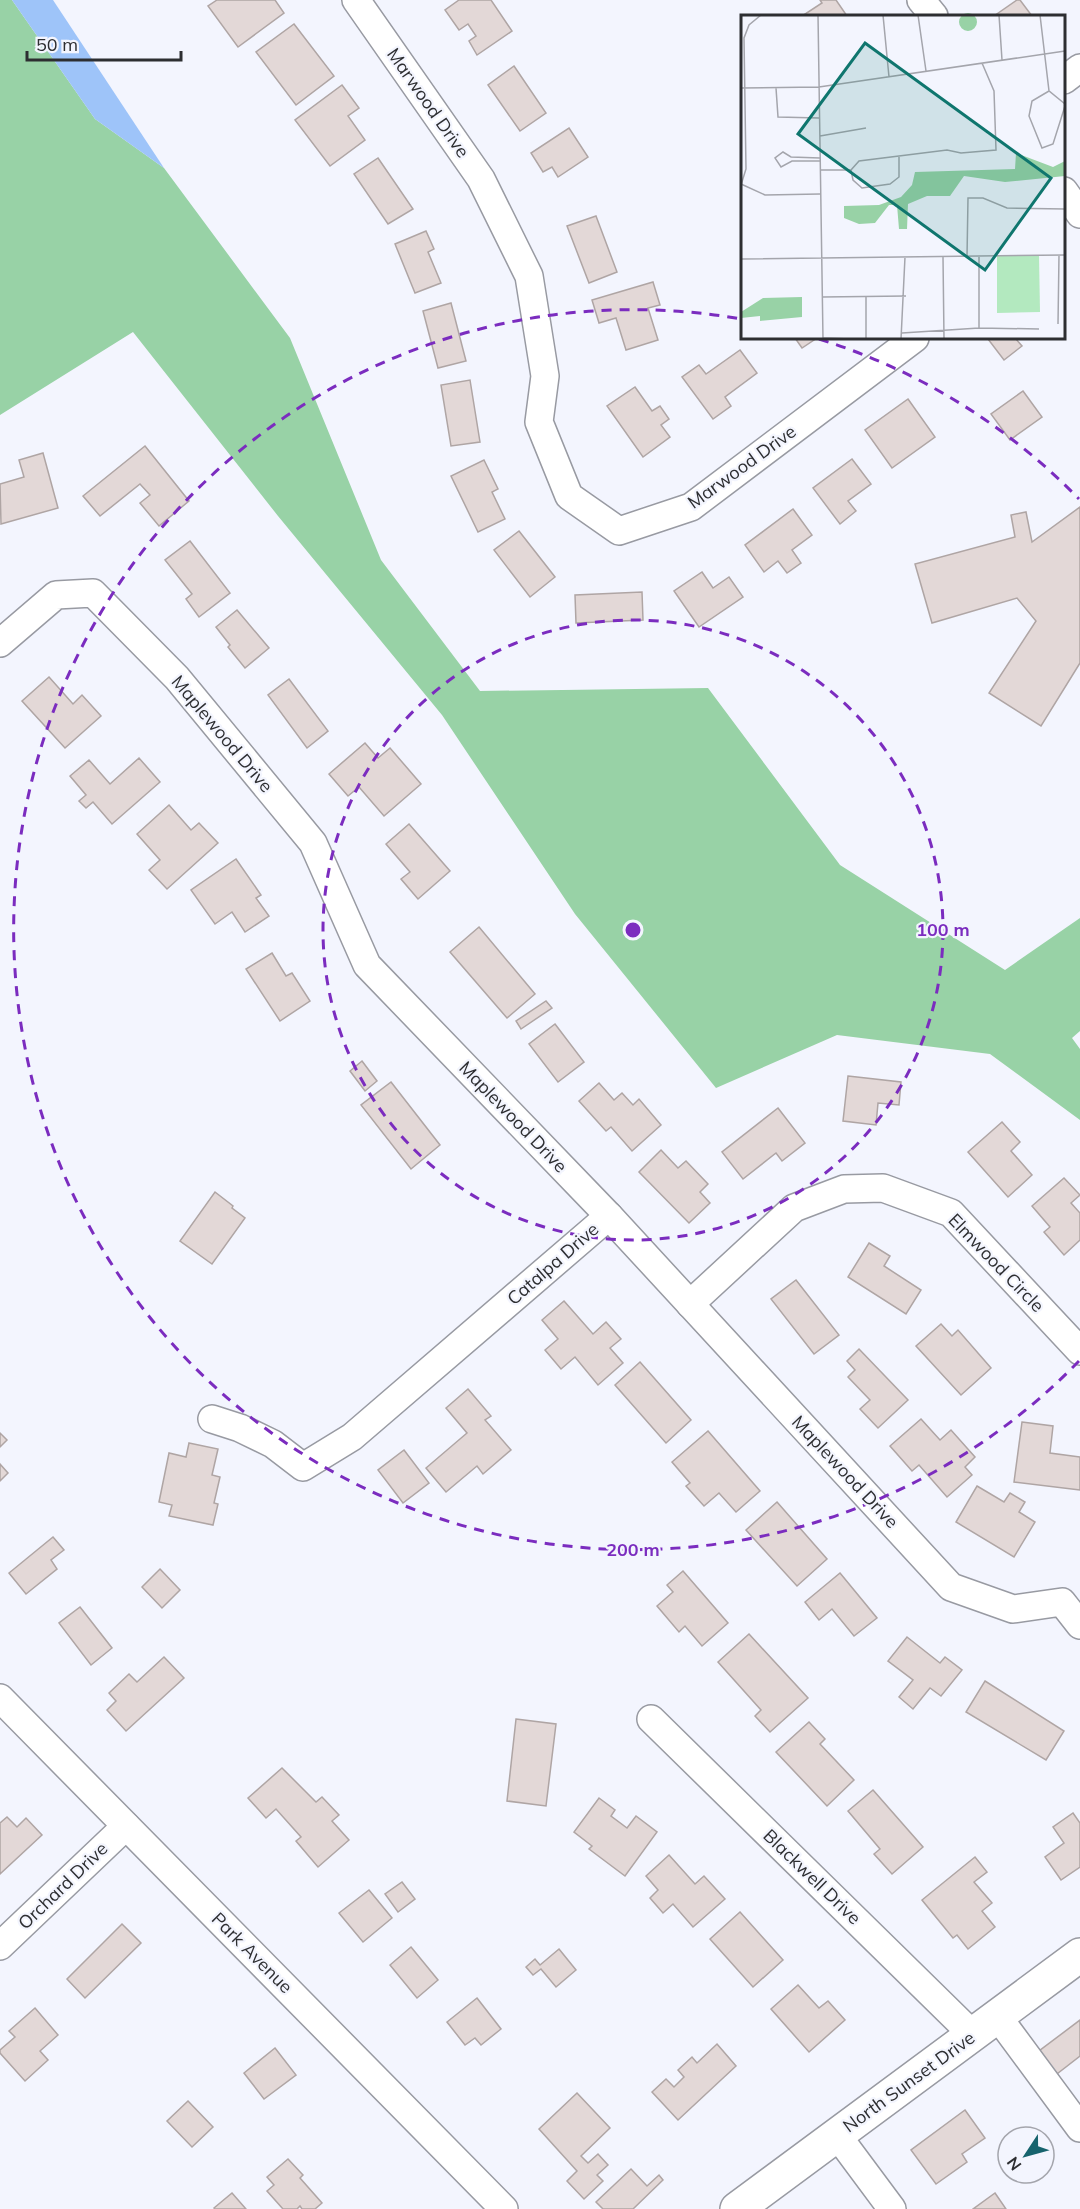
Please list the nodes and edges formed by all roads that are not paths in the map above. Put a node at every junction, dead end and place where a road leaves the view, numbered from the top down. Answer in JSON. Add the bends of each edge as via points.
{"nodes":[{"id":1,"x":356,"y":0,"type":"edge"},
{"id":2,"x":921,"y":0,"type":"edge"},
{"id":3,"x":933,"y":15,"type":"edge"},
{"id":4,"x":1080,"y":68,"type":"edge"},
{"id":5,"x":1065,"y":79,"type":"edge"},
{"id":6,"x":914,"y":339,"type":"edge"},
{"id":7,"x":0,"y":643,"type":"edge"},
{"id":8,"x":609,"y":1216,"type":"junction"},
{"id":9,"x":690,"y":1304,"type":"junction"},
{"id":10,"x":1080,"y":1351,"type":"edge"},
{"id":11,"x":212,"y":1419,"type":"dead end"},
{"id":12,"x":1071,"y":1594,"type":"edge"},
{"id":13,"x":1080,"y":1625,"type":"edge"},
{"id":14,"x":0,"y":1698,"type":"edge"},
{"id":15,"x":651,"y":1719,"type":"dead end"},
{"id":16,"x":126,"y":1826,"type":"junction"},
{"id":17,"x":0,"y":1946,"type":"edge"},
{"id":18,"x":1080,"y":1955,"type":"edge"},
{"id":19,"x":986,"y":2026,"type":"junction"},
{"id":20,"x":1080,"y":2128,"type":"edge"},
{"id":21,"x":837,"y":2135,"type":"junction"},
{"id":22,"x":504,"y":2209,"type":"edge"},
{"id":23,"x":736,"y":2209,"type":"edge"},
{"id":24,"x":892,"y":2209,"type":"edge"}],
"edges":[{"from":1,"to":6,"type":"street","name":"Marwood Drive","via":[[481,179],[529,276],[545,376],[539,422],[569,496],[619,531],[691,507]]},
{"from":2,"to":3,"type":"street"},
{"from":4,"to":5,"type":"street"},
{"from":7,"to":8,"type":"street","name":"Maplewood Drive","via":[[56,595],[93,593],[177,678],[313,843],[367,965]]},
{"from":8,"to":9,"type":"street","name":"Maplewood Drive"},
{"from":8,"to":11,"type":"street","name":"Catalpa Drive","via":[[352,1437],[303,1467],[273,1444]]},
{"from":9,"to":10,"type":"street","name":"Elmwood Circle","via":[[794,1208],[844,1189],[883,1188],[951,1213]]},
{"from":9,"to":12,"type":"street","name":"Maplewood Drive","via":[[951,1587],[1013,1609]]},
{"from":12,"to":13,"type":"street","name":"Maplewood Drive"},
{"from":14,"to":16,"type":"street","name":"Park Avenue"},
{"from":15,"to":19,"type":"street","name":"Blackwell Drive"},
{"from":16,"to":17,"type":"street","name":"Orchard Drive"},
{"from":16,"to":22,"type":"street","name":"Park Avenue"},
{"from":18,"to":19,"type":"main road","name":"North Sunset Drive"},
{"from":19,"to":20,"type":"street","name":"Blackwell Drive"},
{"from":19,"to":21,"type":"main road","name":"North Sunset Drive"},
{"from":21,"to":23,"type":"main road","name":"North Sunset Drive"},
{"from":21,"to":24,"type":"street"}]}
